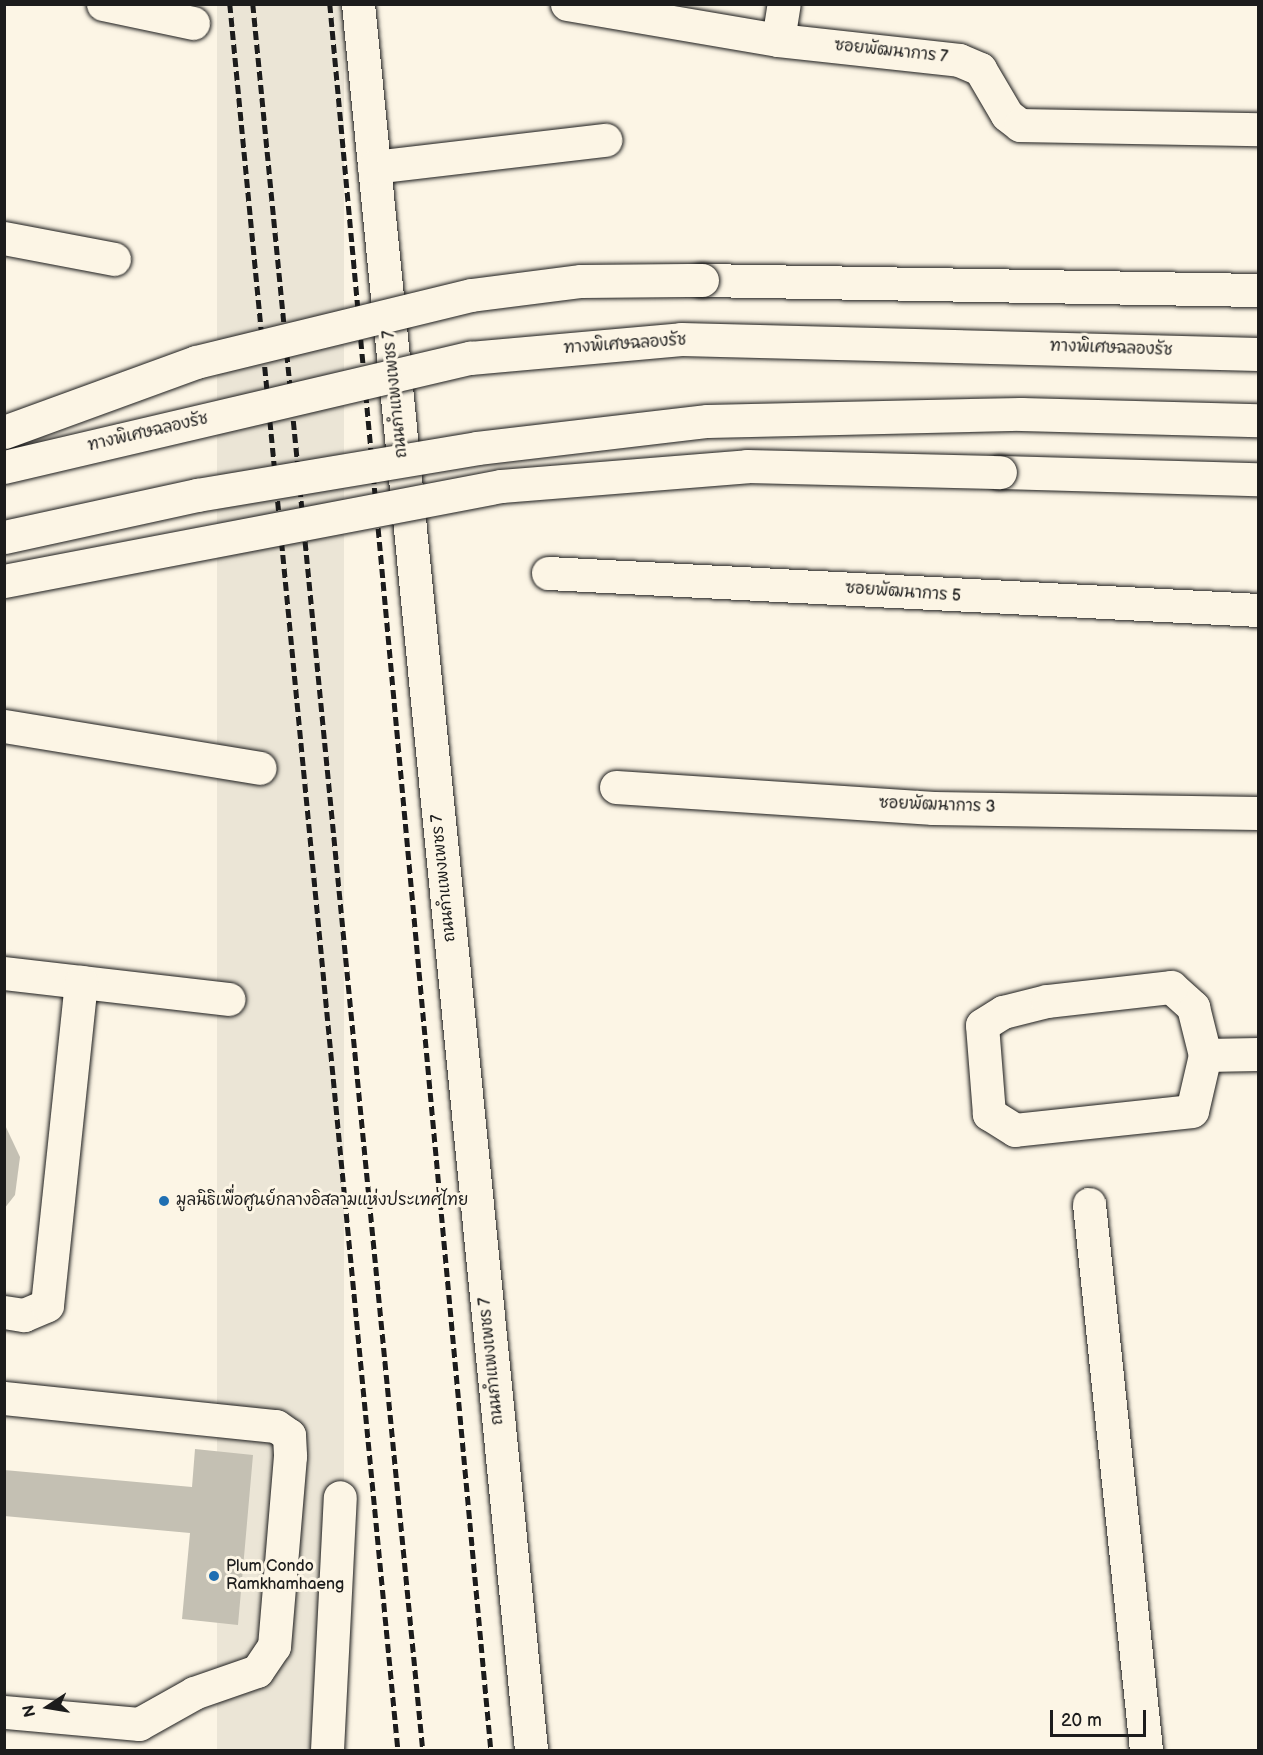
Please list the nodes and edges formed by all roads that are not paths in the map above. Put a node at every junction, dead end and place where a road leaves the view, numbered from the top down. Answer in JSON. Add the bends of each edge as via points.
{"nodes":[{"id":1,"x":103,"y":4,"type":"edge"},
{"id":2,"x":358,"y":4,"type":"edge"},
{"id":3,"x":567,"y":4,"type":"edge"},
{"id":4,"x":784,"y":4,"type":"edge"},
{"id":5,"x":645,"y":11,"type":"edge"},
{"id":6,"x":193,"y":23,"type":"dead end"},
{"id":7,"x":778,"y":40,"type":"junction"},
{"id":8,"x":1258,"y":129,"type":"edge"},
{"id":9,"x":605,"y":140,"type":"dead end"},
{"id":10,"x":374,"y":167,"type":"junction"},
{"id":11,"x":4,"y":238,"type":"edge"},
{"id":12,"x":114,"y":259,"type":"dead end"},
{"id":13,"x":1258,"y":290,"type":"edge"},
{"id":14,"x":1258,"y":354,"type":"edge"},
{"id":15,"x":1258,"y":420,"type":"edge"},
{"id":16,"x":4,"y":432,"type":"edge"},
{"id":17,"x":4,"y":467,"type":"edge"},
{"id":18,"x":1258,"y":479,"type":"edge"},
{"id":19,"x":4,"y":537,"type":"edge"},
{"id":20,"x":548,"y":573,"type":"dead end"},
{"id":21,"x":4,"y":581,"type":"edge"},
{"id":22,"x":1258,"y":610,"type":"edge"},
{"id":23,"x":4,"y":726,"type":"edge"},
{"id":24,"x":260,"y":768,"type":"dead end"},
{"id":25,"x":616,"y":787,"type":"dead end"},
{"id":26,"x":1258,"y":813,"type":"edge"},
{"id":27,"x":4,"y":973,"type":"edge"},
{"id":28,"x":81,"y":981,"type":"junction"},
{"id":29,"x":228,"y":999,"type":"dead end"},
{"id":30,"x":1258,"y":1054,"type":"edge"},
{"id":31,"x":1205,"y":1055,"type":"junction"},
{"id":32,"x":1089,"y":1204,"type":"dead end"},
{"id":33,"x":4,"y":1312,"type":"edge"},
{"id":34,"x":4,"y":1398,"type":"edge"},
{"id":35,"x":340,"y":1497,"type":"dead end"},
{"id":36,"x":4,"y":1713,"type":"edge"},
{"id":37,"x":327,"y":1750,"type":"edge"},
{"id":38,"x":531,"y":1750,"type":"edge"},
{"id":39,"x":1146,"y":1750,"type":"edge"}],
"edges":[{"from":1,"to":6,"type":"main road"},
{"from":2,"to":10,"type":"main road","name":"ถนนกำแพงเพชร 7"},
{"from":3,"to":5,"type":"main road","name":"ซอยพัฒนาการ 7"},
{"from":4,"to":7,"type":"main road"},
{"from":5,"to":7,"type":"main road","name":"ซอยพัฒนาการ 7"},
{"from":7,"to":8,"type":"main road","name":"ซอยพัฒนาการ 7","via":[[958,60],[980,69],[1007,115],[1020,125]]},
{"from":9,"to":10,"type":"main road"},
{"from":10,"to":38,"type":"main road","name":"ถนนกำแพงเพชร 7"},
{"from":11,"to":12,"type":"main road"},
{"from":13,"to":16,"type":"main road","bridge":true,"via":[[581,281],[471,295],[196,362]]},
{"from":14,"to":17,"type":"main road","name":"ทางพิเศษฉลองรัช","bridge":true,"via":[[681,339],[470,358]]},
{"from":15,"to":19,"type":"main road","bridge":true,"via":[[1021,414],[707,421],[477,448],[197,495]]},
{"from":18,"to":21,"type":"main road","bridge":true,"via":[[747,465],[501,486]]},
{"from":20,"to":22,"type":"main road","name":"ซอยพัฒนาการ 5"},
{"from":23,"to":24,"type":"main road"},
{"from":25,"to":26,"type":"main road","name":"ซอยพัฒนาการ 3","via":[[933,808]]},
{"from":27,"to":28,"type":"main road"},
{"from":28,"to":29,"type":"main road"},
{"from":28,"to":33,"type":"main road","via":[[47,1305],[24,1315]]},
{"from":30,"to":31,"type":"main road"},
{"from":31,"to":31,"type":"main road","via":[[1192,1111],[1016,1130],[989,1114],[982,1025],[1003,1012],[1047,1001],[1171,987],[1193,1007]]},
{"from":32,"to":39,"type":"main road"},
{"from":34,"to":36,"type":"main road","via":[[276,1426],[287,1431],[290,1456],[274,1646],[257,1671],[194,1693],[139,1724]]},
{"from":35,"to":37,"type":"main road"}]}
